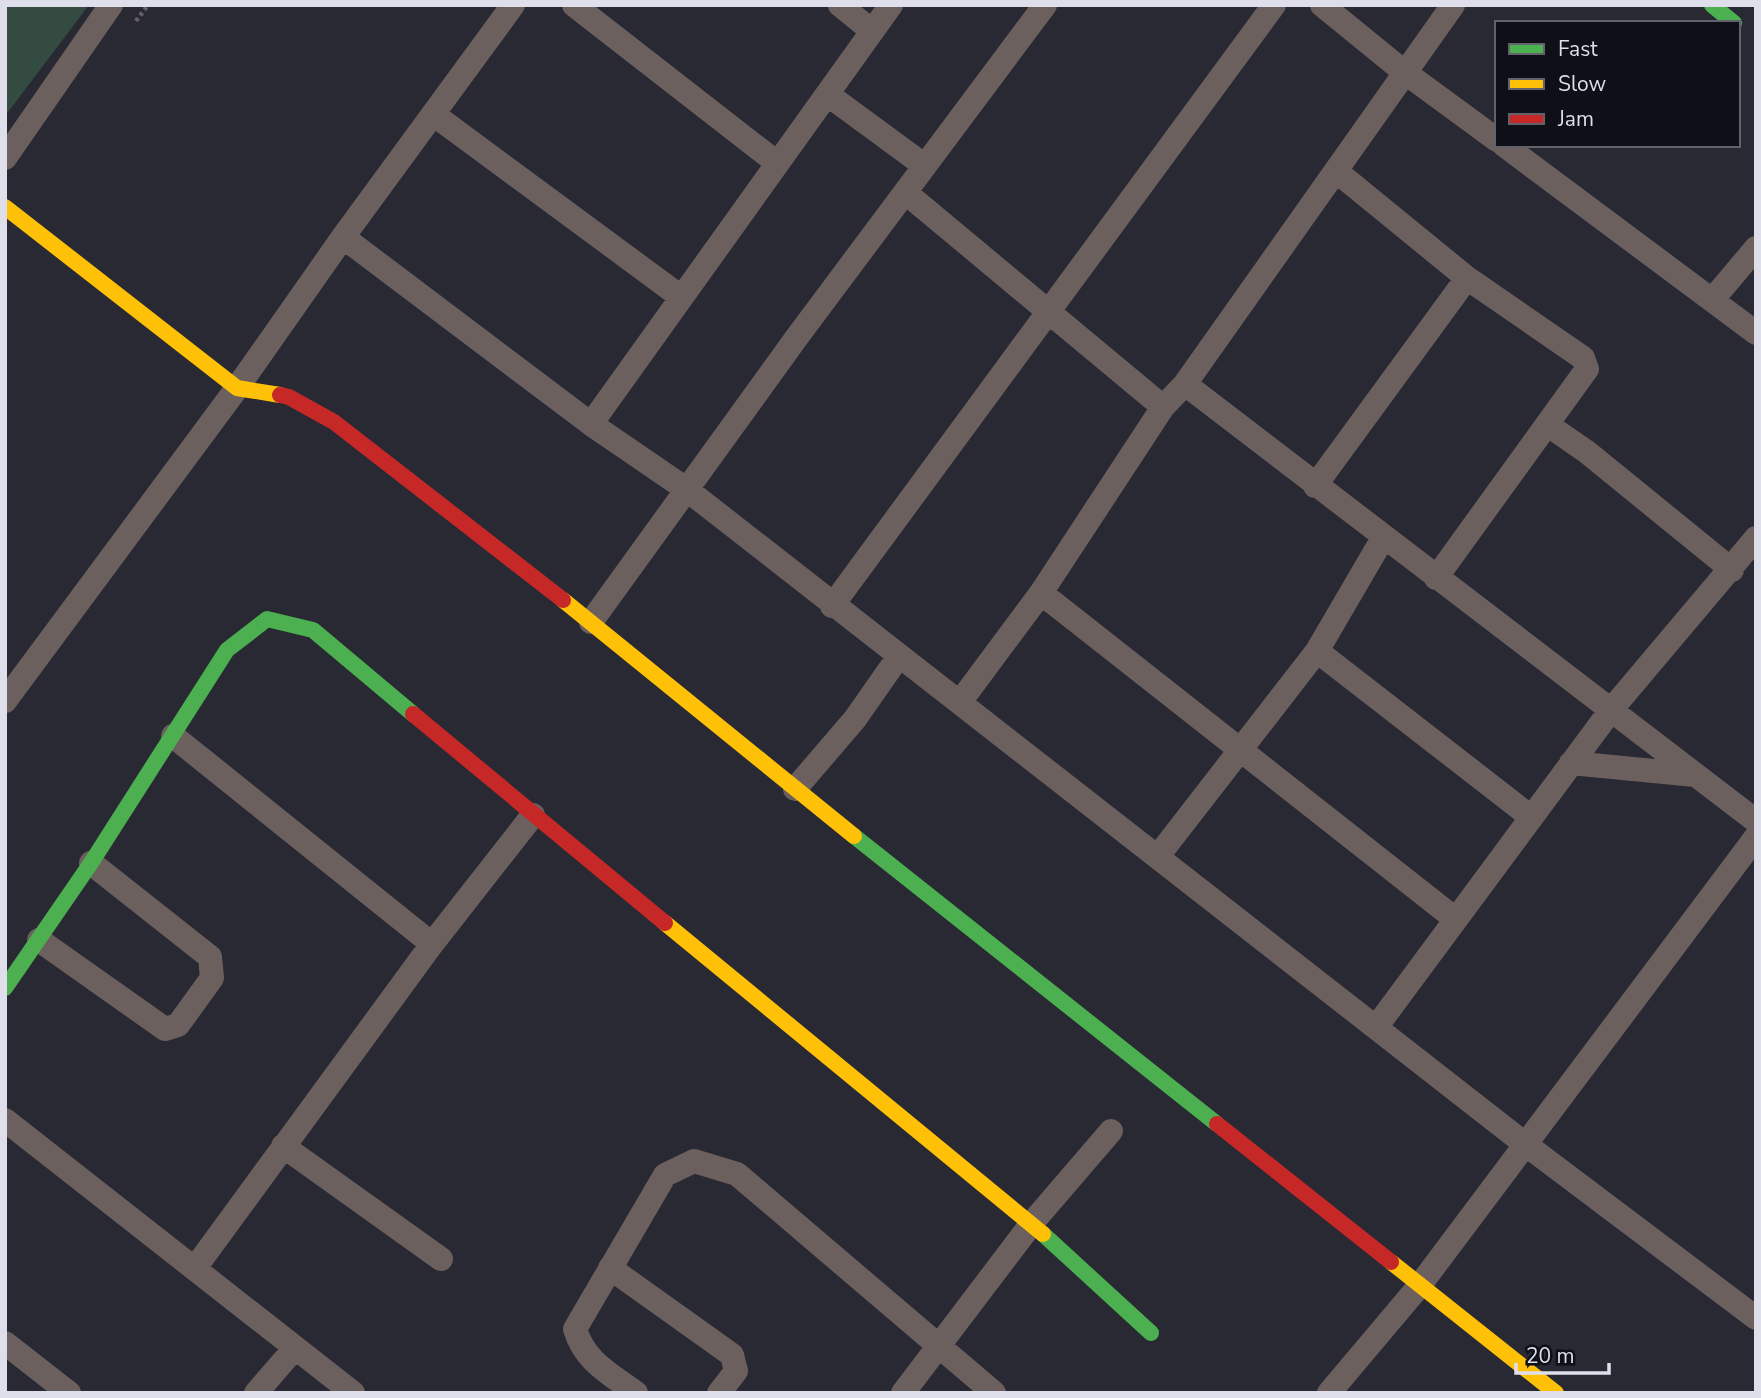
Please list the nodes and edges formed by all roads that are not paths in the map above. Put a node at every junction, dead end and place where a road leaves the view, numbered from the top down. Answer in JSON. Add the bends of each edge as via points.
{"nodes":[{"id":1,"x":111,"y":5,"type":"edge"},
{"id":2,"x":574,"y":5,"type":"edge"},
{"id":3,"x":840,"y":5,"type":"edge"},
{"id":4,"x":891,"y":5,"type":"edge"},
{"id":5,"x":1045,"y":5,"type":"edge"},
{"id":6,"x":1274,"y":5,"type":"edge"},
{"id":7,"x":1322,"y":5,"type":"edge"},
{"id":8,"x":1452,"y":5,"type":"edge"},
{"id":9,"x":1712,"y":5,"type":"edge"},
{"id":10,"x":506,"y":8,"type":"edge"},
{"id":11,"x":1732,"y":21,"type":"edge"},
{"id":12,"x":872,"y":31,"type":"junction"},
{"id":13,"x":1403,"y":71,"type":"junction"},
{"id":14,"x":827,"y":94,"type":"junction"},
{"id":15,"x":433,"y":114,"type":"junction"},
{"id":16,"x":1495,"y":139,"type":"edge"},
{"id":17,"x":1507,"y":147,"type":"edge"},
{"id":18,"x":5,"y":158,"type":"edge"},
{"id":19,"x":777,"y":163,"type":"junction"},
{"id":20,"x":925,"y":166,"type":"junction"},
{"id":21,"x":1336,"y":171,"type":"junction"},
{"id":22,"x":906,"y":193,"type":"junction"},
{"id":23,"x":5,"y":207,"type":"edge"},
{"id":24,"x":343,"y":237,"type":"junction"},
{"id":25,"x":1756,"y":248,"type":"edge"},
{"id":26,"x":1467,"y":278,"type":"junction"},
{"id":27,"x":681,"y":297,"type":"junction"},
{"id":28,"x":1713,"y":299,"type":"junction"},
{"id":29,"x":1047,"y":310,"type":"junction"},
{"id":30,"x":1756,"y":333,"type":"edge"},
{"id":31,"x":1185,"y":384,"type":"junction"},
{"id":32,"x":237,"y":388,"type":"junction"},
{"id":33,"x":1163,"y":407,"type":"junction"},
{"id":34,"x":591,"y":424,"type":"junction"},
{"id":35,"x":1548,"y":425,"type":"junction"},
{"id":36,"x":1315,"y":486,"type":"junction"},
{"id":37,"x":686,"y":489,"type":"junction"},
{"id":38,"x":1383,"y":538,"type":"junction"},
{"id":39,"x":1756,"y":538,"type":"edge"},
{"id":40,"x":1732,"y":570,"type":"junction"},
{"id":41,"x":1436,"y":578,"type":"junction"},
{"id":42,"x":1041,"y":593,"type":"junction"},
{"id":43,"x":832,"y":606,"type":"junction"},
{"id":44,"x":591,"y":622,"type":"junction"},
{"id":45,"x":1317,"y":651,"type":"junction"},
{"id":46,"x":899,"y":656,"type":"junction"},
{"id":47,"x":5,"y":701,"type":"edge"},
{"id":48,"x":960,"y":702,"type":"junction"},
{"id":49,"x":1611,"y":710,"type":"junction"},
{"id":50,"x":173,"y":736,"type":"junction"},
{"id":51,"x":1239,"y":752,"type":"junction"},
{"id":52,"x":1571,"y":763,"type":"junction"},
{"id":53,"x":1695,"y":775,"type":"junction"},
{"id":54,"x":795,"y":789,"type":"junction"},
{"id":55,"x":533,"y":816,"type":"junction"},
{"id":56,"x":1531,"y":817,"type":"junction"},
{"id":57,"x":1756,"y":821,"type":"edge"},
{"id":58,"x":1756,"y":837,"type":"edge"},
{"id":59,"x":1158,"y":856,"type":"junction"},
{"id":60,"x":90,"y":863,"type":"junction"},
{"id":61,"x":1454,"y":918,"type":"junction"},
{"id":62,"x":39,"y":940,"type":"junction"},
{"id":63,"x":432,"y":944,"type":"junction"},
{"id":64,"x":5,"y":988,"type":"edge"},
{"id":65,"x":1377,"y":1026,"type":"junction"},
{"id":66,"x":5,"y":1120,"type":"edge"},
{"id":67,"x":1111,"y":1131,"type":"dead end"},
{"id":68,"x":1525,"y":1144,"type":"junction"},
{"id":69,"x":283,"y":1146,"type":"junction"},
{"id":70,"x":1032,"y":1223,"type":"junction"},
{"id":71,"x":441,"y":1259,"type":"dead end"},
{"id":72,"x":195,"y":1268,"type":"junction"},
{"id":73,"x":610,"y":1268,"type":"junction"},
{"id":74,"x":1420,"y":1285,"type":"junction"},
{"id":75,"x":1756,"y":1318,"type":"edge"},
{"id":76,"x":1151,"y":1333,"type":"dead end"},
{"id":77,"x":5,"y":1343,"type":"edge"},
{"id":78,"x":938,"y":1344,"type":"junction"},
{"id":79,"x":295,"y":1348,"type":"junction"},
{"id":80,"x":69,"y":1393,"type":"edge"},
{"id":81,"x":256,"y":1393,"type":"edge"},
{"id":82,"x":353,"y":1393,"type":"edge"},
{"id":83,"x":636,"y":1393,"type":"edge"},
{"id":84,"x":719,"y":1393,"type":"edge"},
{"id":85,"x":903,"y":1393,"type":"edge"},
{"id":86,"x":994,"y":1393,"type":"edge"},
{"id":87,"x":1329,"y":1393,"type":"edge"},
{"id":88,"x":1556,"y":1393,"type":"edge"}],
"edges":[{"from":1,"to":18,"type":"street"},
{"from":2,"to":19,"type":"street"},
{"from":3,"to":12,"type":"street"},
{"from":4,"to":12,"type":"street"},
{"from":5,"to":20,"type":"street"},
{"from":6,"to":29,"type":"street"},
{"from":7,"to":13,"type":"street"},
{"from":8,"to":13,"type":"street"},
{"from":9,"to":11,"type":"street"},
{"from":10,"to":15,"type":"street"},
{"from":12,"to":14,"type":"street"},
{"from":13,"to":16,"type":"street"},
{"from":13,"to":21,"type":"street"},
{"from":14,"to":19,"type":"street"},
{"from":14,"to":20,"type":"street"},
{"from":15,"to":24,"type":"street"},
{"from":15,"to":27,"type":"street"},
{"from":17,"to":28,"type":"street"},
{"from":19,"to":27,"type":"street"},
{"from":20,"to":22,"type":"street"},
{"from":21,"to":26,"type":"street"},
{"from":21,"to":31,"type":"street"},
{"from":22,"to":29,"type":"street"},
{"from":22,"to":37,"type":"street"},
{"from":23,"to":32,"type":"street"},
{"from":24,"to":32,"type":"street"},
{"from":24,"to":34,"type":"street"},
{"from":25,"to":28,"type":"street"},
{"from":26,"to":35,"type":"street","via":[[1583,358],[1587,369]]},
{"from":26,"to":36,"type":"street"},
{"from":27,"to":34,"type":"street"},
{"from":28,"to":30,"type":"street"},
{"from":29,"to":33,"type":"street"},
{"from":29,"to":43,"type":"street"},
{"from":31,"to":33,"type":"street"},
{"from":31,"to":36,"type":"street"},
{"from":32,"to":44,"type":"street","via":[[289,397],[334,422]]},
{"from":32,"to":47,"type":"street"},
{"from":33,"to":42,"type":"street"},
{"from":34,"to":37,"type":"street"},
{"from":35,"to":40,"type":"street"},
{"from":35,"to":41,"type":"street"},
{"from":36,"to":38,"type":"street"},
{"from":37,"to":43,"type":"street"},
{"from":37,"to":44,"type":"street"},
{"from":38,"to":41,"type":"street"},
{"from":38,"to":45,"type":"street"},
{"from":39,"to":40,"type":"street"},
{"from":40,"to":49,"type":"street"},
{"from":41,"to":49,"type":"street"},
{"from":42,"to":48,"type":"street"},
{"from":42,"to":51,"type":"street"},
{"from":43,"to":46,"type":"street"},
{"from":44,"to":54,"type":"street"},
{"from":45,"to":51,"type":"street"},
{"from":45,"to":56,"type":"street"},
{"from":46,"to":48,"type":"street"},
{"from":46,"to":54,"type":"street","via":[[855,719]]},
{"from":48,"to":59,"type":"street"},
{"from":49,"to":52,"type":"street"},
{"from":49,"to":53,"type":"street"},
{"from":50,"to":55,"type":"street","via":[[227,650],[267,619],[313,630]]},
{"from":50,"to":60,"type":"street"},
{"from":50,"to":63,"type":"street"},
{"from":51,"to":59,"type":"street"},
{"from":51,"to":61,"type":"street"},
{"from":52,"to":53,"type":"street"},
{"from":52,"to":56,"type":"street"},
{"from":53,"to":57,"type":"street"},
{"from":54,"to":74,"type":"street"},
{"from":55,"to":63,"type":"street"},
{"from":55,"to":70,"type":"street"},
{"from":56,"to":61,"type":"street"},
{"from":58,"to":68,"type":"street"},
{"from":59,"to":65,"type":"street"},
{"from":60,"to":62,"type":"street"},
{"from":60,"to":62,"type":"street","via":[[210,957],[212,978],[178,1025],[165,1029]]},
{"from":61,"to":65,"type":"street"},
{"from":62,"to":64,"type":"street"},
{"from":63,"to":69,"type":"street"},
{"from":65,"to":68,"type":"street"},
{"from":66,"to":72,"type":"street"},
{"from":67,"to":70,"type":"street"},
{"from":68,"to":74,"type":"street"},
{"from":68,"to":75,"type":"street"},
{"from":69,"to":71,"type":"street"},
{"from":69,"to":72,"type":"street"},
{"from":70,"to":76,"type":"street"},
{"from":70,"to":78,"type":"street"},
{"from":72,"to":79,"type":"street"},
{"from":73,"to":78,"type":"street","via":[[664,1175],[694,1161],[737,1174]]},
{"from":73,"to":83,"type":"street","via":[[575,1329],[581,1349]]},
{"from":73,"to":84,"type":"street","via":[[732,1355],[736,1371]]},
{"from":74,"to":87,"type":"street"},
{"from":74,"to":88,"type":"street"},
{"from":77,"to":80,"type":"street"},
{"from":78,"to":85,"type":"street"},
{"from":78,"to":86,"type":"street"},
{"from":79,"to":81,"type":"street"},
{"from":79,"to":82,"type":"street"}]}
